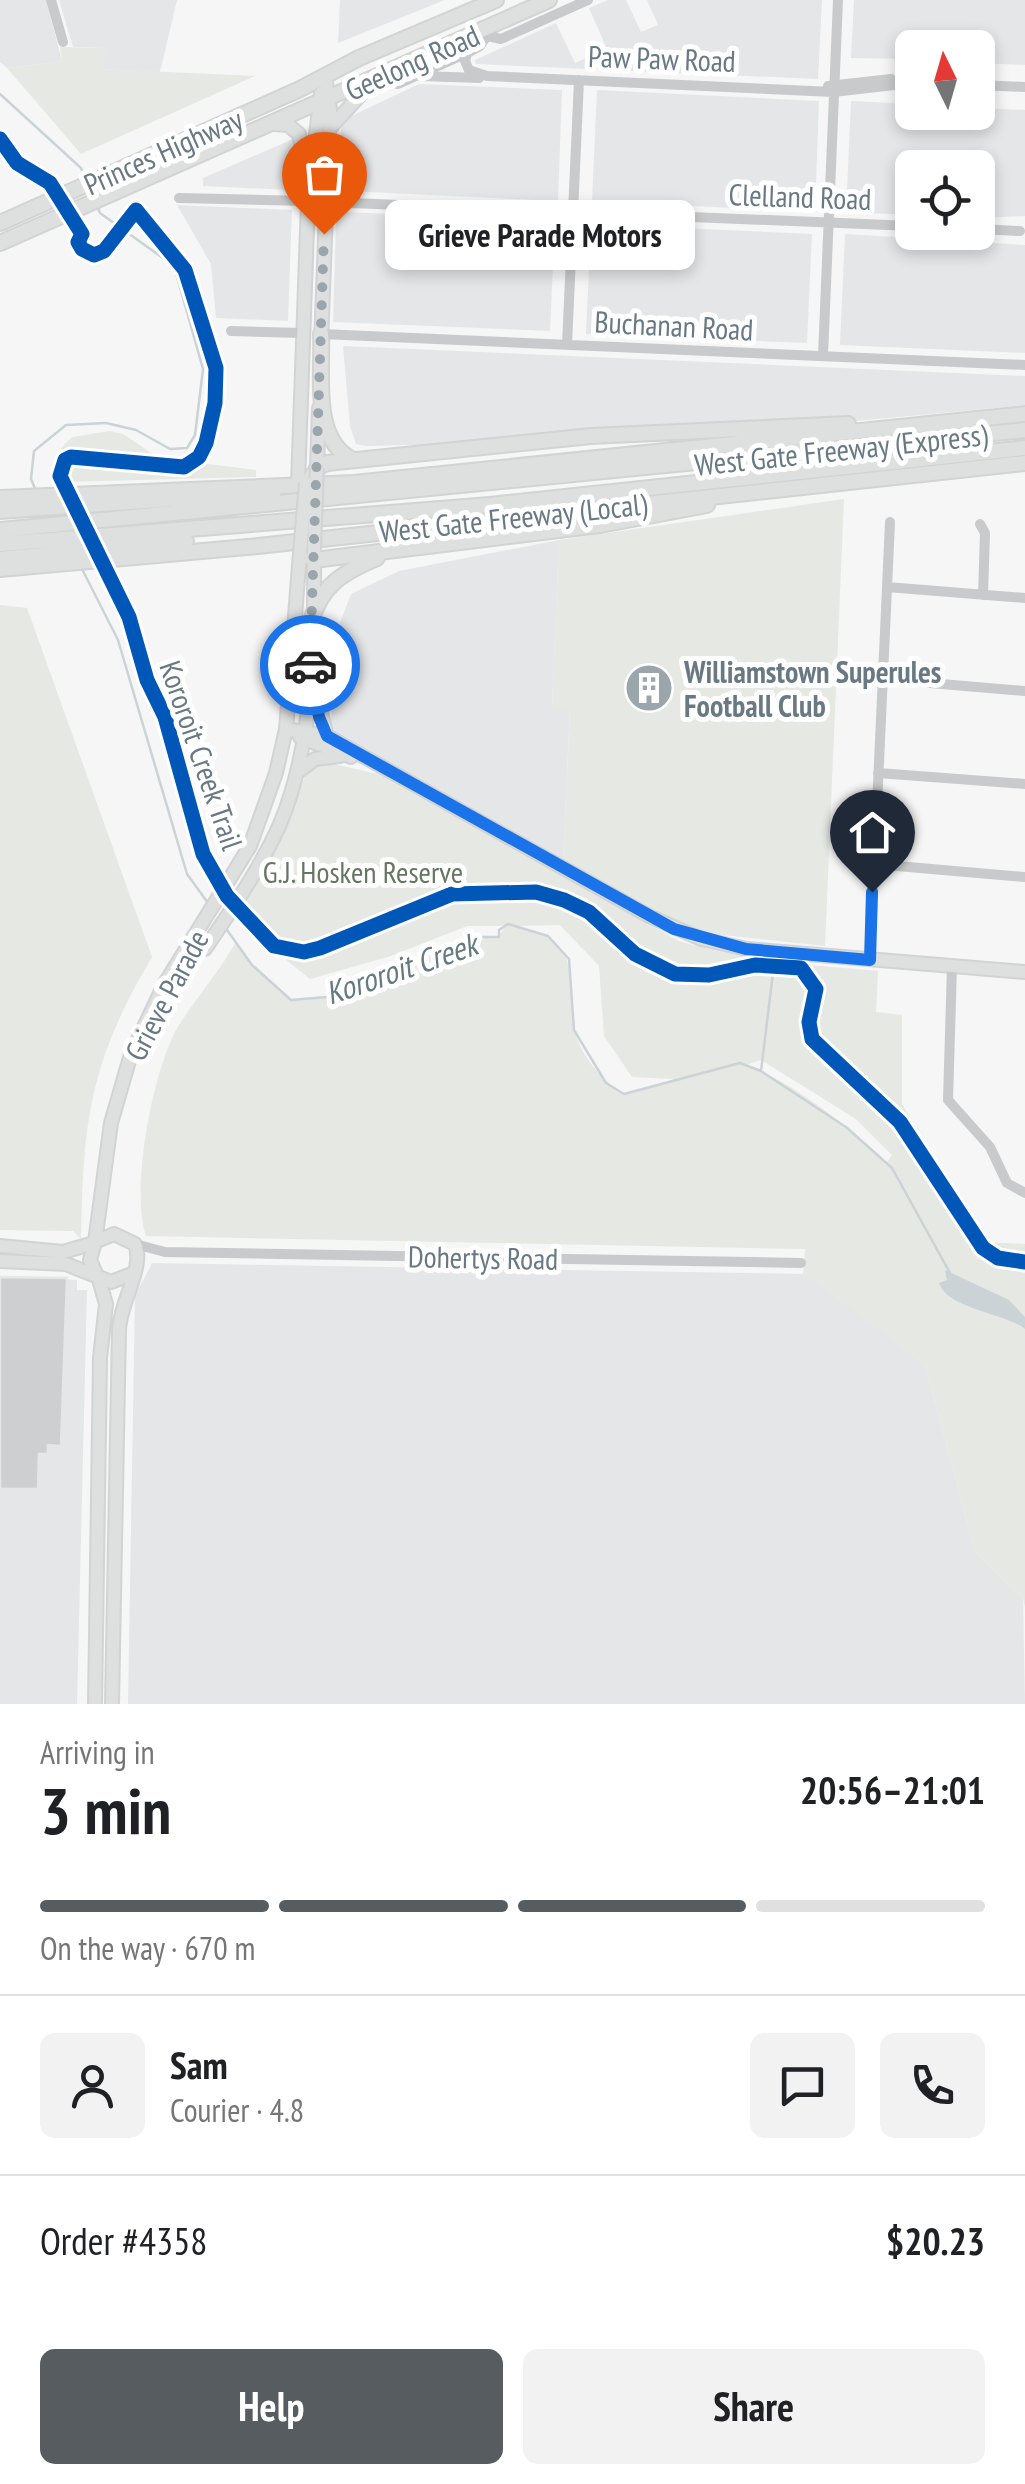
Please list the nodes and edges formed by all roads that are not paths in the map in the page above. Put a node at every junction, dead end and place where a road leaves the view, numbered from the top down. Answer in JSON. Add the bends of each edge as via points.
{"nodes":[{"id":1,"x":51,"y":0,"type":"edge"},
{"id":2,"x":496,"y":0,"type":"edge"},
{"id":3,"x":549,"y":0,"type":"edge"},
{"id":4,"x":588,"y":0,"type":"edge"},
{"id":5,"x":838,"y":0,"type":"edge"},
{"id":6,"x":480,"y":35,"type":"junction"},
{"id":7,"x":64,"y":42,"type":"dead end"},
{"id":8,"x":835,"y":48,"type":"junction"},
{"id":9,"x":467,"y":54,"type":"junction"},
{"id":10,"x":325,"y":76,"type":"junction"},
{"id":11,"x":416,"y":76,"type":"junction"},
{"id":12,"x":505,"y":76,"type":"junction"},
{"id":13,"x":375,"y":79,"type":"junction"},
{"id":14,"x":877,"y":79,"type":"junction"},
{"id":15,"x":578,"y":80,"type":"junction"},
{"id":16,"x":895,"y":81,"type":"edge"},
{"id":17,"x":895,"y":83,"type":"edge"},
{"id":18,"x":995,"y":86,"type":"edge"},
{"id":19,"x":1025,"y":87,"type":"edge"},
{"id":20,"x":834,"y":88,"type":"junction"},
{"id":21,"x":324,"y":101,"type":"junction"},
{"id":22,"x":274,"y":124,"type":"junction"},
{"id":23,"x":329,"y":130,"type":"junction"},
{"id":24,"x":179,"y":198,"type":"dead end"},
{"id":25,"x":308,"y":201,"type":"junction"},
{"id":26,"x":326,"y":202,"type":"junction"},
{"id":27,"x":572,"y":212,"type":"junction"},
{"id":28,"x":827,"y":222,"type":"junction"},
{"id":29,"x":0,"y":223,"type":"edge"},
{"id":30,"x":895,"y":225,"type":"edge"},
{"id":31,"x":995,"y":230,"type":"edge"},
{"id":32,"x":1020,"y":231,"type":"dead end"},
{"id":33,"x":0,"y":243,"type":"edge"},
{"id":34,"x":231,"y":330,"type":"dead end"},
{"id":35,"x":303,"y":333,"type":"junction"},
{"id":36,"x":321,"y":334,"type":"junction"},
{"id":37,"x":567,"y":345,"type":"junction"},
{"id":38,"x":823,"y":356,"type":"junction"},
{"id":39,"x":1025,"y":366,"type":"edge"},
{"id":40,"x":1025,"y":412,"type":"edge"},
{"id":41,"x":1025,"y":430,"type":"edge"},
{"id":42,"x":1025,"y":448,"type":"edge"},
{"id":43,"x":355,"y":461,"type":"junction"},
{"id":44,"x":1025,"y":463,"type":"edge"},
{"id":45,"x":317,"y":468,"type":"junction"},
{"id":46,"x":302,"y":483,"type":"junction"},
{"id":47,"x":761,"y":492,"type":"junction"},
{"id":48,"x":1,"y":504,"type":"edge"},
{"id":49,"x":890,"y":522,"type":"dead end"},
{"id":50,"x":980,"y":524,"type":"dead end"},
{"id":51,"x":6,"y":529,"type":"edge"},
{"id":52,"x":0,"y":544,"type":"edge"},
{"id":53,"x":421,"y":545,"type":"junction"},
{"id":54,"x":107,"y":548,"type":"junction"},
{"id":55,"x":300,"y":553,"type":"junction"},
{"id":56,"x":314,"y":554,"type":"junction"},
{"id":57,"x":33,"y":555,"type":"junction"},
{"id":58,"x":0,"y":558,"type":"edge"},
{"id":59,"x":0,"y":568,"type":"edge"},
{"id":60,"x":886,"y":587,"type":"junction"},
{"id":61,"x":983,"y":595,"type":"junction"},
{"id":62,"x":1025,"y":598,"type":"edge"},
{"id":63,"x":311,"y":621,"type":"junction"},
{"id":64,"x":310,"y":667,"type":"junction"},
{"id":65,"x":882,"y":679,"type":"junction"},
{"id":66,"x":1025,"y":690,"type":"edge"},
{"id":67,"x":286,"y":729,"type":"junction"},
{"id":68,"x":305,"y":735,"type":"junction"},
{"id":69,"x":327,"y":736,"type":"junction"},
{"id":70,"x":348,"y":756,"type":"junction"},
{"id":71,"x":378,"y":766,"type":"junction"},
{"id":72,"x":298,"y":772,"type":"junction"},
{"id":73,"x":878,"y":773,"type":"junction"},
{"id":74,"x":1025,"y":784,"type":"edge"},
{"id":75,"x":874,"y":864,"type":"junction"},
{"id":76,"x":1025,"y":877,"type":"edge"},
{"id":77,"x":205,"y":950,"type":"dead end"},
{"id":78,"x":870,"y":960,"type":"junction"},
{"id":79,"x":952,"y":966,"type":"junction"},
{"id":80,"x":1025,"y":972,"type":"edge"},
{"id":81,"x":1025,"y":1193,"type":"edge"},
{"id":82,"x":95,"y":1242,"type":"junction"},
{"id":83,"x":133,"y":1242,"type":"junction"},
{"id":84,"x":0,"y":1246,"type":"edge"},
{"id":85,"x":165,"y":1252,"type":"junction"},
{"id":86,"x":0,"y":1260,"type":"edge"},
{"id":87,"x":802,"y":1263,"type":"dead end"},
{"id":88,"x":136,"y":1270,"type":"junction"},
{"id":89,"x":97,"y":1276,"type":"junction"},
{"id":90,"x":95,"y":1704,"type":"edge"},
{"id":91,"x":112,"y":1704,"type":"edge"}],
"edges":[{"from":1,"to":7,"type":"street"},
{"from":2,"to":10,"type":"highway","name":"Geelong Road"},
{"from":3,"to":6,"type":"highway","name":"Geelong Road"},
{"from":4,"to":6,"type":"street","via":[[502,38]]},
{"from":5,"to":8,"type":"street"},
{"from":6,"to":9,"type":"street","via":[[480,46]]},
{"from":6,"to":13,"type":"highway","name":"Geelong Road"},
{"from":8,"to":14,"type":"street","via":[[846,73]]},
{"from":8,"to":20,"type":"street"},
{"from":9,"to":11,"type":"street"},
{"from":9,"to":12,"type":"street","name":"Paw Paw Road","via":[[471,72]]},
{"from":10,"to":21,"type":"main road"},
{"from":10,"to":29,"type":"highway","name":"Princes Highway"},
{"from":11,"to":12,"type":"street","name":"Paw Paw Road"},
{"from":11,"to":13,"type":"street","via":[[395,84]]},
{"from":12,"to":15,"type":"street","name":"Paw Paw Road"},
{"from":13,"to":21,"type":"highway","name":"Geelong Road"},
{"from":13,"to":23,"type":"main road"},
{"from":14,"to":16,"type":"street","name":"Paw Paw Road"},
{"from":14,"to":20,"type":"street","name":"Paw Paw Road"},
{"from":15,"to":20,"type":"street","name":"Paw Paw Road"},
{"from":15,"to":27,"type":"street"},
{"from":17,"to":20,"type":"street","name":"Paw Paw Road"},
{"from":18,"to":19,"type":"street"},
{"from":20,"to":28,"type":"street"},
{"from":21,"to":22,"type":"highway","name":"Princes Highway"},
{"from":21,"to":23,"type":"main road","name":"Grieve Parade"},
{"from":21,"to":25,"type":"main road","name":"Grieve Parade"},
{"from":22,"to":25,"type":"main road","via":[[290,126],[302,139]]},
{"from":22,"to":33,"type":"highway","name":"Princes Highway"},
{"from":23,"to":26,"type":"main road","name":"Grieve Parade"},
{"from":24,"to":25,"type":"street"},
{"from":25,"to":26,"type":"main road"},
{"from":25,"to":35,"type":"main road","name":"Grieve Parade"},
{"from":26,"to":27,"type":"street","name":"Clelland Road"},
{"from":26,"to":36,"type":"main road","name":"Grieve Parade"},
{"from":27,"to":28,"type":"street","name":"Clelland Road"},
{"from":27,"to":37,"type":"street"},
{"from":28,"to":30,"type":"street","name":"Clelland Road"},
{"from":28,"to":38,"type":"street"},
{"from":31,"to":32,"type":"street"},
{"from":34,"to":35,"type":"street"},
{"from":35,"to":36,"type":"main road"},
{"from":35,"to":46,"type":"main road","name":"Grieve Parade"},
{"from":36,"to":37,"type":"street","name":"Buchanan Road"},
{"from":36,"to":43,"type":"highway","via":[[326,432]]},
{"from":36,"to":45,"type":"main road","name":"Grieve Parade"},
{"from":37,"to":38,"type":"street","name":"Buchanan Road"},
{"from":38,"to":39,"type":"street","name":"Buchanan Road"},
{"from":40,"to":43,"type":"highway","via":[[590,436]]},
{"from":40,"to":48,"type":"highway","name":"West Gate Freeway (Local)","via":[[354,483]]},
{"from":41,"to":51,"type":"highway","name":"West Gate Freeway (Express)"},
{"from":42,"to":54,"type":"highway","name":"West Gate Freeway (Express)"},
{"from":43,"to":45,"type":"highway"},
{"from":44,"to":47,"type":"highway","name":"West Gate Freeway (Local)"},
{"from":45,"to":46,"type":"main road"},
{"from":45,"to":56,"type":"main road","name":"Grieve Parade","bridge":true},
{"from":46,"to":55,"type":"main road","name":"Grieve Parade","bridge":true},
{"from":47,"to":53,"type":"highway","via":[[600,525]]},
{"from":47,"to":54,"type":"highway","name":"West Gate Freeway (Local)"},
{"from":49,"to":60,"type":"street"},
{"from":50,"to":61,"type":"street"},
{"from":52,"to":57,"type":"highway","name":"West Gate Freeway (Express)"},
{"from":53,"to":56,"type":"highway"},
{"from":53,"to":63,"type":"highway","via":[[334,579]]},
{"from":54,"to":57,"type":"highway","name":"West Gate Freeway (Express)"},
{"from":54,"to":57,"type":"highway","name":"West Gate Freeway (Local)"},
{"from":55,"to":56,"type":"main road"},
{"from":55,"to":67,"type":"main road","name":"Grieve Parade"},
{"from":56,"to":63,"type":"main road","name":"Grieve Parade"},
{"from":57,"to":58,"type":"highway"},
{"from":57,"to":59,"type":"highway","name":"West Gate Freeway (Local)"},
{"from":60,"to":61,"type":"street"},
{"from":60,"to":65,"type":"street"},
{"from":61,"to":62,"type":"street"},
{"from":63,"to":64,"type":"main road","name":"Grieve Parade"},
{"from":64,"to":68,"type":"main road","name":"Grieve Parade"},
{"from":64,"to":69,"type":"main road"},
{"from":65,"to":66,"type":"street"},
{"from":65,"to":73,"type":"street"},
{"from":67,"to":68,"type":"main road"},
{"from":67,"to":82,"type":"main road","name":"Grieve Parade","via":[[261,820],[153,1006],[128,1066],[111,1124]]},
{"from":68,"to":69,"type":"main road"},
{"from":68,"to":70,"type":"main road"},
{"from":68,"to":72,"type":"main road","name":"Grieve Parade"},
{"from":69,"to":71,"type":"main road"},
{"from":70,"to":71,"type":"main road"},
{"from":70,"to":72,"type":"main road","via":[[316,759]]},
{"from":71,"to":78,"type":"main road","via":[[674,929],[746,949]]},
{"from":72,"to":77,"type":"main road","name":"Grieve Parade","via":[[279,826]]},
{"from":73,"to":74,"type":"street"},
{"from":73,"to":75,"type":"street"},
{"from":75,"to":76,"type":"street"},
{"from":75,"to":78,"type":"street"},
{"from":78,"to":79,"type":"main road"},
{"from":79,"to":80,"type":"main road"},
{"from":79,"to":81,"type":"street","via":[[948,1100],[990,1147],[1007,1183]]},
{"from":82,"to":83,"type":"main road","via":[[114,1234]]},
{"from":82,"to":84,"type":"main road","via":[[63,1252]]},
{"from":82,"to":89,"type":"main road","via":[[90,1260]]},
{"from":83,"to":85,"type":"street","name":"Dohertys Road"},
{"from":83,"to":88,"type":"main road"},
{"from":85,"to":87,"type":"street","name":"Dohertys Road"},
{"from":85,"to":88,"type":"street","via":[[147,1257]]},
{"from":86,"to":89,"type":"main road","via":[[58,1263]]},
{"from":88,"to":89,"type":"main road","via":[[117,1282]]},
{"from":88,"to":91,"type":"main road","via":[[119,1330]]},
{"from":89,"to":90,"type":"main road","via":[[106,1309]]}]}
